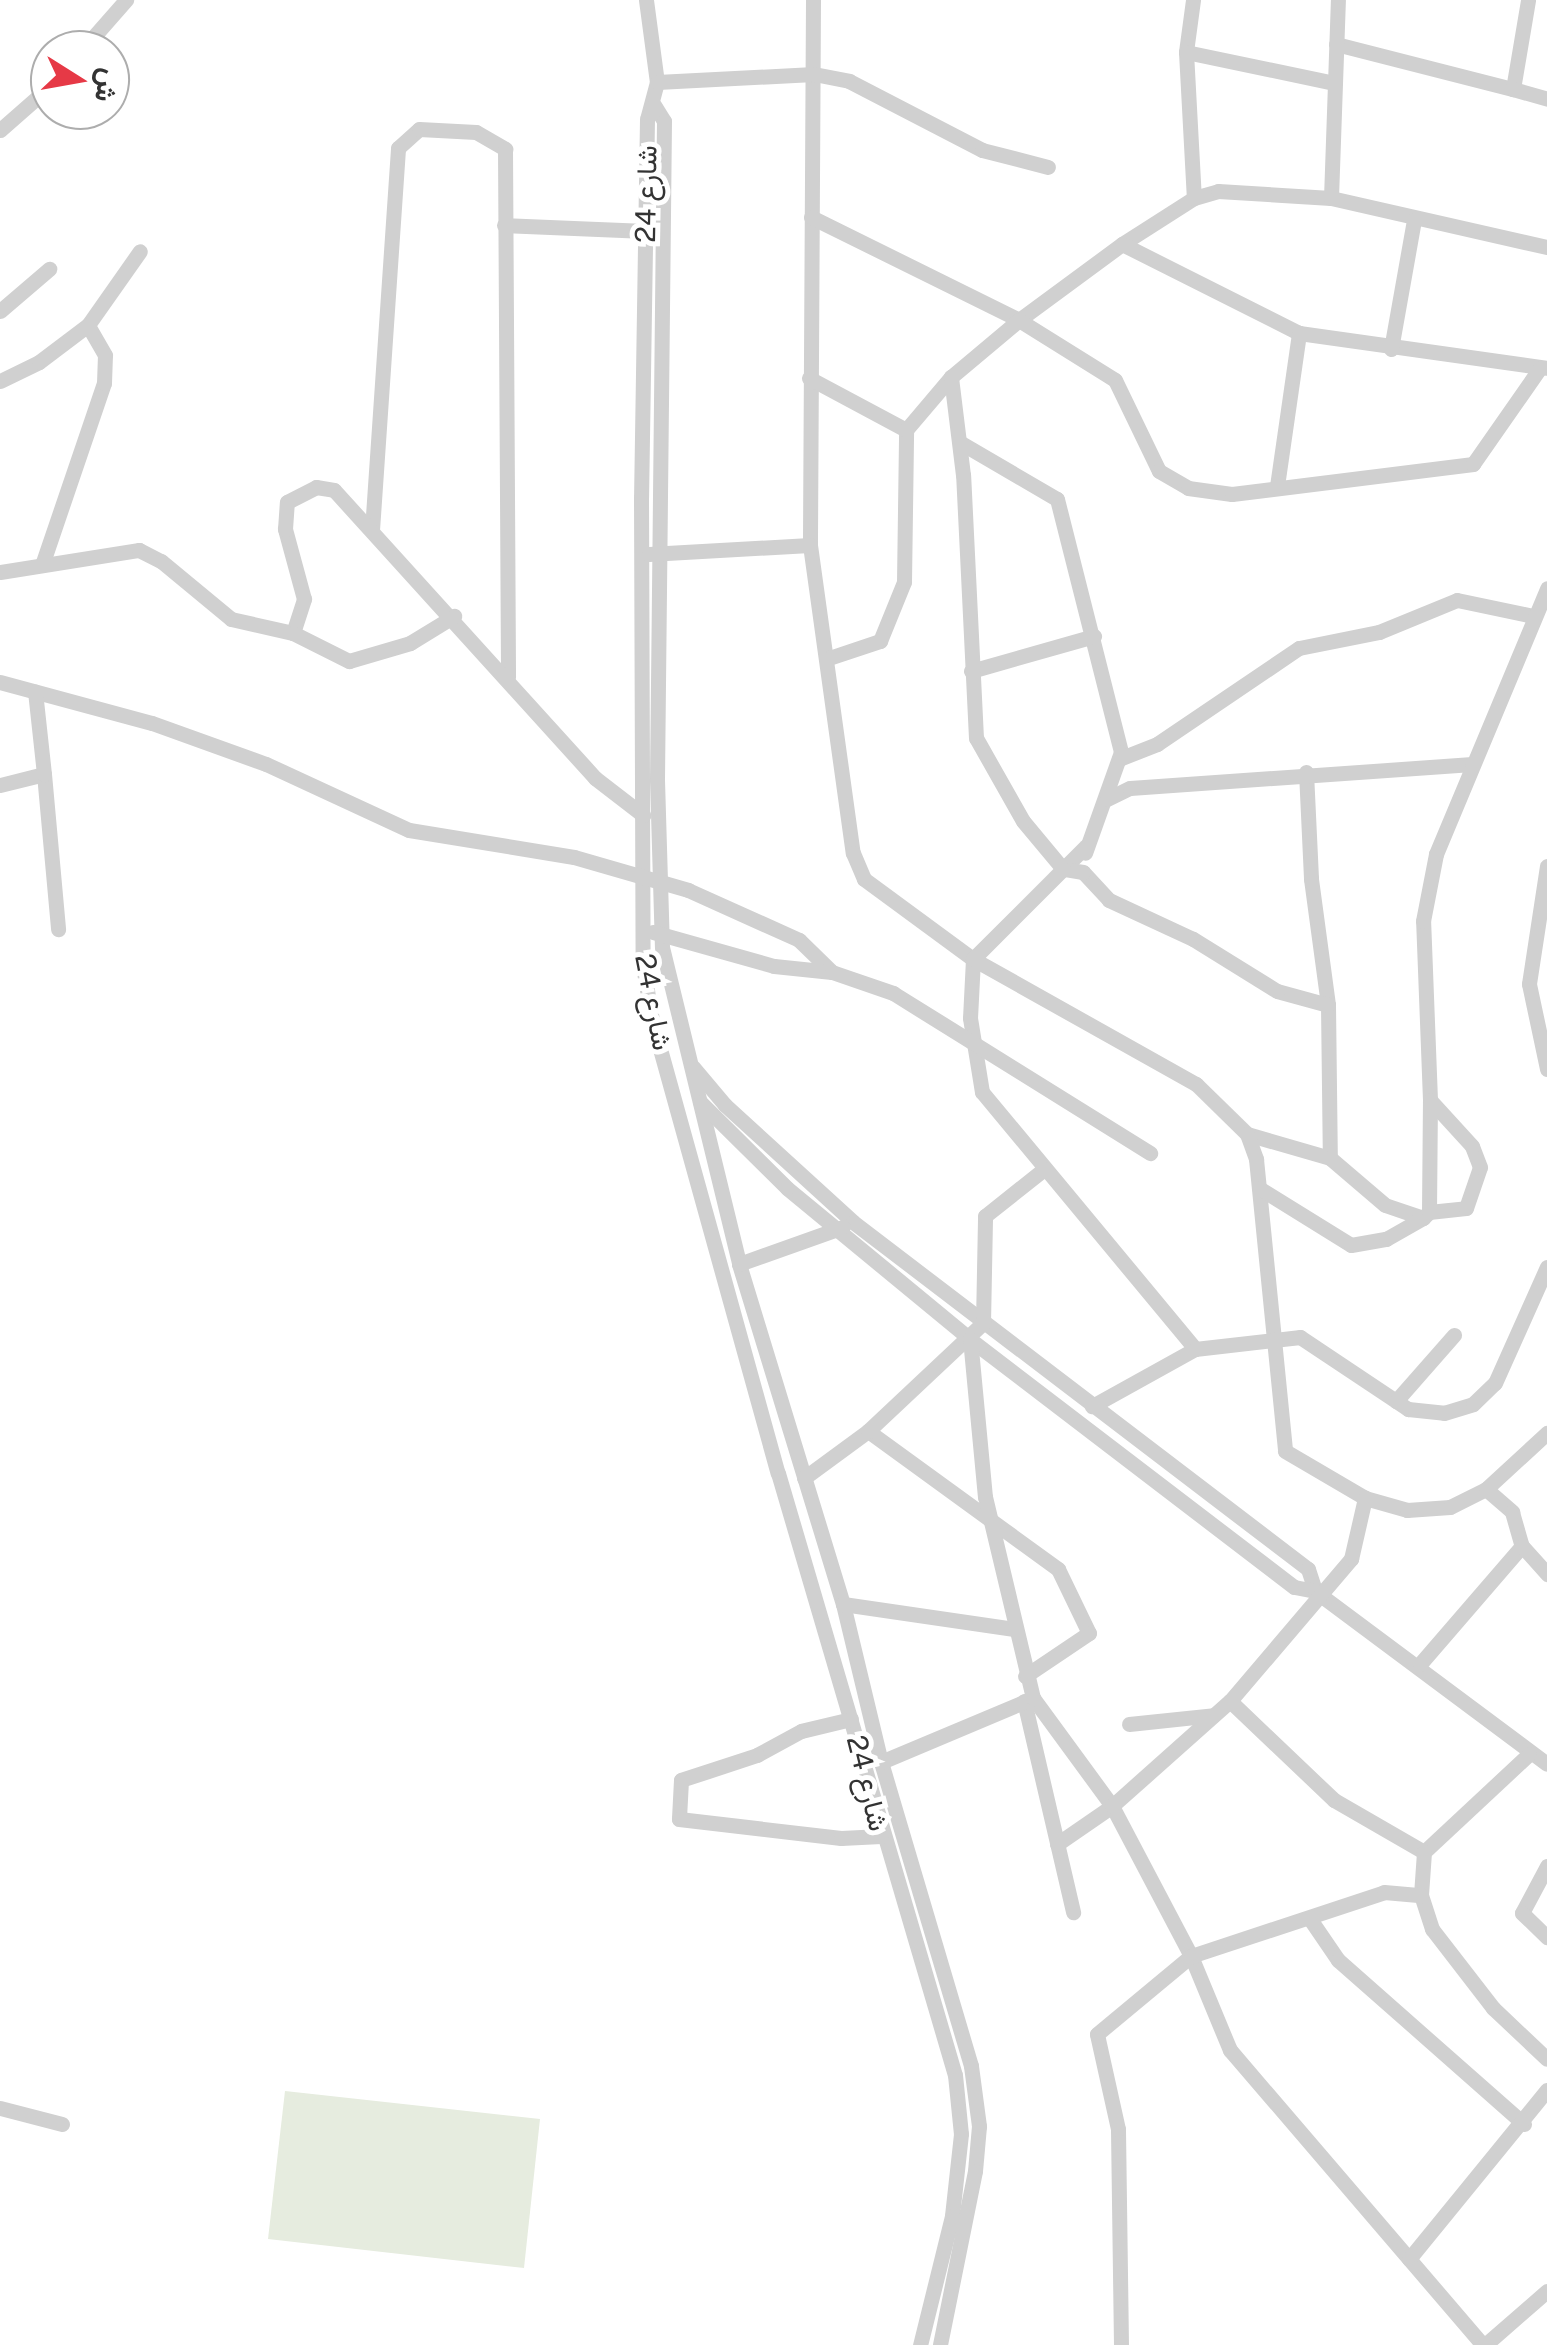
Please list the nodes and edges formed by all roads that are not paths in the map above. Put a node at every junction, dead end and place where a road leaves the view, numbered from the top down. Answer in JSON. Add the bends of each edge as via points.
{"nodes":[{"id":1,"x":126,"y":0,"type":"edge"},
{"id":2,"x":646,"y":0,"type":"edge"},
{"id":3,"x":813,"y":0,"type":"edge"},
{"id":4,"x":1193,"y":0,"type":"edge"},
{"id":5,"x":1338,"y":0,"type":"edge"},
{"id":6,"x":1528,"y":0,"type":"edge"},
{"id":7,"x":100,"y":30,"type":"edge"},
{"id":8,"x":1336,"y":44,"type":"junction"},
{"id":9,"x":1186,"y":52,"type":"junction"},
{"id":10,"x":814,"y":74,"type":"junction"},
{"id":11,"x":657,"y":82,"type":"junction"},
{"id":12,"x":1335,"y":83,"type":"junction"},
{"id":13,"x":1513,"y":89,"type":"junction"},
{"id":14,"x":1547,"y":99,"type":"edge"},
{"id":15,"x":30,"y":104,"type":"edge"},
{"id":16,"x":654,"y":105,"type":"junction"},
{"id":17,"x":0,"y":130,"type":"edge"},
{"id":18,"x":1048,"y":166,"type":"dead end"},
{"id":19,"x":1194,"y":198,"type":"junction"},
{"id":20,"x":1331,"y":198,"type":"junction"},
{"id":21,"x":811,"y":217,"type":"junction"},
{"id":22,"x":1414,"y":220,"type":"junction"},
{"id":23,"x":504,"y":225,"type":"junction"},
{"id":24,"x":646,"y":231,"type":"junction"},
{"id":25,"x":1122,"y":244,"type":"junction"},
{"id":26,"x":1547,"y":247,"type":"edge"},
{"id":27,"x":140,"y":251,"type":"dead end"},
{"id":28,"x":50,"y":269,"type":"dead end"},
{"id":29,"x":0,"y":310,"type":"edge"},
{"id":30,"x":1019,"y":320,"type":"junction"},
{"id":31,"x":88,"y":325,"type":"junction"},
{"id":32,"x":1299,"y":333,"type":"junction"},
{"id":33,"x":1391,"y":349,"type":"junction"},
{"id":34,"x":1543,"y":368,"type":"edge"},
{"id":35,"x":810,"y":378,"type":"junction"},
{"id":36,"x":951,"y":378,"type":"junction"},
{"id":37,"x":0,"y":381,"type":"edge"},
{"id":38,"x":906,"y":430,"type":"junction"},
{"id":39,"x":961,"y":443,"type":"junction"},
{"id":40,"x":1277,"y":486,"type":"junction"},
{"id":41,"x":372,"y":530,"type":"junction"},
{"id":42,"x":810,"y":545,"type":"junction"},
{"id":43,"x":658,"y":553,"type":"junction"},
{"id":44,"x":640,"y":554,"type":"junction"},
{"id":45,"x":42,"y":565,"type":"junction"},
{"id":46,"x":0,"y":572,"type":"edge"},
{"id":47,"x":1547,"y":588,"type":"edge"},
{"id":48,"x":454,"y":616,"type":"junction"},
{"id":49,"x":1533,"y":616,"type":"junction"},
{"id":50,"x":294,"y":632,"type":"junction"},
{"id":51,"x":1094,"y":636,"type":"junction"},
{"id":52,"x":828,"y":658,"type":"junction"},
{"id":53,"x":970,"y":671,"type":"junction"},
{"id":54,"x":508,"y":676,"type":"junction"},
{"id":55,"x":0,"y":682,"type":"edge"},
{"id":56,"x":35,"y":691,"type":"junction"},
{"id":57,"x":1119,"y":760,"type":"junction"},
{"id":58,"x":1472,"y":764,"type":"junction"},
{"id":59,"x":1306,"y":772,"type":"junction"},
{"id":60,"x":44,"y":774,"type":"junction"},
{"id":61,"x":0,"y":785,"type":"edge"},
{"id":62,"x":1108,"y":800,"type":"junction"},
{"id":63,"x":649,"y":815,"type":"junction"},
{"id":64,"x":1086,"y":846,"type":"junction"},
{"id":65,"x":1547,"y":866,"type":"edge"},
{"id":66,"x":1063,"y":869,"type":"junction"},
{"id":67,"x":1083,"y":872,"type":"junction"},
{"id":68,"x":642,"y":876,"type":"junction"},
{"id":69,"x":660,"y":880,"type":"junction"},
{"id":70,"x":642,"y":928,"type":"junction"},
{"id":71,"x":58,"y":929,"type":"dead end"},
{"id":72,"x":662,"y":934,"type":"junction"},
{"id":73,"x":973,"y":959,"type":"junction"},
{"id":74,"x":832,"y":972,"type":"junction"},
{"id":75,"x":1529,"y":984,"type":"junction"},
{"id":76,"x":1547,"y":986,"type":"edge"},
{"id":77,"x":1328,"y":1005,"type":"junction"},
{"id":78,"x":973,"y":1039,"type":"junction"},
{"id":79,"x":661,"y":1048,"type":"junction"},
{"id":80,"x":688,"y":1060,"type":"junction"},
{"id":81,"x":1547,"y":1069,"type":"edge"},
{"id":82,"x":697,"y":1099,"type":"junction"},
{"id":83,"x":1430,"y":1100,"type":"junction"},
{"id":84,"x":725,"y":1106,"type":"junction"},
{"id":85,"x":704,"y":1128,"type":"junction"},
{"id":86,"x":736,"y":1129,"type":"junction"},
{"id":87,"x":685,"y":1133,"type":"junction"},
{"id":88,"x":1248,"y":1134,"type":"junction"},
{"id":89,"x":1150,"y":1152,"type":"dead end"},
{"id":90,"x":1330,"y":1158,"type":"junction"},
{"id":91,"x":1044,"y":1169,"type":"junction"},
{"id":92,"x":1259,"y":1188,"type":"junction"},
{"id":93,"x":1426,"y":1215,"type":"junction"},
{"id":94,"x":853,"y":1222,"type":"junction"},
{"id":95,"x":838,"y":1230,"type":"junction"},
{"id":96,"x":739,"y":1264,"type":"junction"},
{"id":97,"x":1547,"y":1266,"type":"edge"},
{"id":98,"x":983,"y":1323,"type":"junction"},
{"id":99,"x":1454,"y":1335,"type":"dead end"},
{"id":100,"x":1274,"y":1337,"type":"junction"},
{"id":101,"x":970,"y":1338,"type":"junction"},
{"id":102,"x":1195,"y":1350,"type":"junction"},
{"id":103,"x":1396,"y":1401,"type":"junction"},
{"id":104,"x":1092,"y":1406,"type":"junction"},
{"id":105,"x":868,"y":1430,"type":"junction"},
{"id":106,"x":1547,"y":1433,"type":"edge"},
{"id":107,"x":804,"y":1478,"type":"junction"},
{"id":108,"x":1486,"y":1489,"type":"junction"},
{"id":109,"x":1364,"y":1498,"type":"junction"},
{"id":110,"x":989,"y":1514,"type":"junction"},
{"id":111,"x":1522,"y":1546,"type":"junction"},
{"id":112,"x":1547,"y":1574,"type":"edge"},
{"id":113,"x":1318,"y":1594,"type":"junction"},
{"id":114,"x":843,"y":1604,"type":"junction"},
{"id":115,"x":1014,"y":1629,"type":"junction"},
{"id":116,"x":1420,"y":1664,"type":"junction"},
{"id":117,"x":1024,"y":1676,"type":"junction"},
{"id":118,"x":1028,"y":1700,"type":"junction"},
{"id":119,"x":1230,"y":1701,"type":"junction"},
{"id":120,"x":1214,"y":1715,"type":"junction"},
{"id":121,"x":852,"y":1719,"type":"junction"},
{"id":122,"x":1130,"y":1724,"type":"dead end"},
{"id":123,"x":1529,"y":1754,"type":"junction"},
{"id":124,"x":880,"y":1762,"type":"junction"},
{"id":125,"x":1547,"y":1764,"type":"edge"},
{"id":126,"x":1112,"y":1806,"type":"junction"},
{"id":127,"x":881,"y":1836,"type":"junction"},
{"id":128,"x":1058,"y":1844,"type":"junction"},
{"id":129,"x":1424,"y":1852,"type":"junction"},
{"id":130,"x":1547,"y":1866,"type":"edge"},
{"id":131,"x":1421,"y":1895,"type":"junction"},
{"id":132,"x":1073,"y":1912,"type":"dead end"},
{"id":133,"x":1310,"y":1919,"type":"junction"},
{"id":134,"x":1547,"y":1938,"type":"edge"},
{"id":135,"x":1191,"y":1956,"type":"junction"},
{"id":136,"x":1547,"y":2059,"type":"edge"},
{"id":137,"x":1547,"y":2090,"type":"edge"},
{"id":138,"x":0,"y":2108,"type":"edge"},
{"id":139,"x":62,"y":2124,"type":"dead end"},
{"id":140,"x":1524,"y":2124,"type":"junction"},
{"id":141,"x":1410,"y":2259,"type":"junction"},
{"id":142,"x":1547,"y":2291,"type":"edge"},
{"id":143,"x":920,"y":2345,"type":"edge"},
{"id":144,"x":940,"y":2345,"type":"edge"},
{"id":145,"x":1121,"y":2345,"type":"edge"},
{"id":146,"x":1484,"y":2345,"type":"edge"}],
"edges":[{"from":1,"to":7,"type":"street"},
{"from":2,"to":11,"type":"street"},
{"from":3,"to":10,"type":"street"},
{"from":4,"to":9,"type":"street"},
{"from":5,"to":8,"type":"street"},
{"from":6,"to":13,"type":"street"},
{"from":8,"to":12,"type":"street"},
{"from":8,"to":13,"type":"street"},
{"from":9,"to":12,"type":"street"},
{"from":9,"to":19,"type":"street"},
{"from":10,"to":11,"type":"street"},
{"from":10,"to":18,"type":"street","via":[[849,82],[982,150]]},
{"from":10,"to":21,"type":"street"},
{"from":11,"to":16,"type":"street"},
{"from":12,"to":20,"type":"street"},
{"from":13,"to":14,"type":"street"},
{"from":15,"to":17,"type":"street"},
{"from":16,"to":24,"type":"street","name":"شارع 24","via":[[647,118]]},
{"from":16,"to":43,"type":"street","name":"شارع 24","via":[[664,121]]},
{"from":19,"to":20,"type":"street","via":[[1253,190]]},
{"from":19,"to":25,"type":"street"},
{"from":20,"to":22,"type":"street"},
{"from":21,"to":30,"type":"street"},
{"from":21,"to":35,"type":"street"},
{"from":22,"to":26,"type":"street"},
{"from":22,"to":33,"type":"street"},
{"from":23,"to":24,"type":"street"},
{"from":23,"to":41,"type":"street","via":[[504,150],[476,132],[420,129],[398,148]]},
{"from":23,"to":54,"type":"street"},
{"from":24,"to":44,"type":"street","name":"شارع 24"},
{"from":25,"to":30,"type":"street"},
{"from":25,"to":32,"type":"street"},
{"from":27,"to":31,"type":"street"},
{"from":28,"to":29,"type":"street"},
{"from":30,"to":36,"type":"street"},
{"from":30,"to":40,"type":"street","via":[[1115,380],[1159,471],[1188,488],[1232,494]]},
{"from":31,"to":37,"type":"street"},
{"from":31,"to":45,"type":"street","via":[[105,355],[104,382]]},
{"from":32,"to":33,"type":"street"},
{"from":32,"to":40,"type":"street"},
{"from":33,"to":34,"type":"street"},
{"from":34,"to":40,"type":"street","via":[[1473,464]]},
{"from":35,"to":38,"type":"street"},
{"from":35,"to":42,"type":"street"},
{"from":36,"to":38,"type":"street"},
{"from":36,"to":39,"type":"street"},
{"from":38,"to":52,"type":"street","via":[[904,582],[880,642]]},
{"from":39,"to":51,"type":"street","via":[[1057,499]]},
{"from":39,"to":53,"type":"street"},
{"from":41,"to":48,"type":"street"},
{"from":41,"to":50,"type":"street","via":[[334,490],[316,487],[287,502],[285,530],[304,599]]},
{"from":42,"to":43,"type":"street"},
{"from":42,"to":52,"type":"street"},
{"from":43,"to":44,"type":"street"},
{"from":43,"to":63,"type":"street","name":"شارع 24"},
{"from":44,"to":63,"type":"street","name":"شارع 24"},
{"from":45,"to":46,"type":"street"},
{"from":45,"to":50,"type":"street","via":[[139,550],[231,619]]},
{"from":47,"to":49,"type":"street"},
{"from":48,"to":50,"type":"street","via":[[410,643],[349,661]]},
{"from":48,"to":54,"type":"street"},
{"from":49,"to":57,"type":"street","via":[[1457,600],[1379,632],[1299,648],[1157,744]]},
{"from":49,"to":58,"type":"street"},
{"from":51,"to":53,"type":"street"},
{"from":51,"to":57,"type":"street"},
{"from":52,"to":73,"type":"street","via":[[852,853],[864,879]]},
{"from":53,"to":66,"type":"street","via":[[976,738],[1023,821]]},
{"from":54,"to":63,"type":"street","via":[[595,778]]},
{"from":55,"to":56,"type":"street"},
{"from":56,"to":60,"type":"street"},
{"from":56,"to":68,"type":"street","via":[[266,764],[409,830],[574,857]]},
{"from":57,"to":62,"type":"street"},
{"from":58,"to":59,"type":"street"},
{"from":58,"to":83,"type":"street","via":[[1436,854],[1423,921]]},
{"from":59,"to":62,"type":"street","via":[[1130,788]]},
{"from":59,"to":77,"type":"street","via":[[1311,880]]},
{"from":60,"to":61,"type":"street"},
{"from":60,"to":71,"type":"street"},
{"from":62,"to":64,"type":"street"},
{"from":63,"to":68,"type":"street","name":"شارع 24"},
{"from":63,"to":69,"type":"street","name":"شارع 24"},
{"from":64,"to":66,"type":"street"},
{"from":64,"to":67,"type":"street"},
{"from":65,"to":75,"type":"street"},
{"from":66,"to":67,"type":"street"},
{"from":66,"to":73,"type":"street"},
{"from":67,"to":77,"type":"street","via":[[1109,900],[1193,939],[1277,991]]},
{"from":68,"to":69,"type":"street"},
{"from":68,"to":70,"type":"street","name":"شارع 24"},
{"from":69,"to":72,"type":"street","name":"شارع 24"},
{"from":69,"to":74,"type":"street","via":[[799,940]]},
{"from":70,"to":72,"type":"street"},
{"from":70,"to":79,"type":"street","name":"شارع 24"},
{"from":72,"to":74,"type":"street","via":[[774,966]]},
{"from":72,"to":80,"type":"street","name":"شارع 24"},
{"from":73,"to":78,"type":"street"},
{"from":73,"to":88,"type":"street","via":[[1196,1084]]},
{"from":74,"to":78,"type":"street","via":[[893,993]]},
{"from":75,"to":76,"type":"street"},
{"from":75,"to":81,"type":"street"},
{"from":77,"to":90,"type":"street"},
{"from":78,"to":89,"type":"street"},
{"from":78,"to":91,"type":"street","via":[[982,1092]]},
{"from":79,"to":82,"type":"street"},
{"from":79,"to":87,"type":"street","name":"شارع 24"},
{"from":80,"to":82,"type":"street","name":"شارع 24"},
{"from":80,"to":84,"type":"street"},
{"from":82,"to":84,"type":"street"},
{"from":82,"to":85,"type":"street","name":"شارع 24"},
{"from":82,"to":86,"type":"street"},
{"from":82,"to":87,"type":"street"},
{"from":83,"to":93,"type":"street"},
{"from":83,"to":93,"type":"street","via":[[1472,1146],[1480,1167],[1466,1208]]},
{"from":84,"to":86,"type":"street"},
{"from":85,"to":86,"type":"street","via":[[716,1121]]},
{"from":85,"to":96,"type":"street","name":"شارع 24"},
{"from":86,"to":94,"type":"street"},
{"from":86,"to":95,"type":"street"},
{"from":87,"to":121,"type":"street","name":"شارع 24"},
{"from":88,"to":90,"type":"street"},
{"from":88,"to":92,"type":"street"},
{"from":90,"to":93,"type":"street","via":[[1385,1205]]},
{"from":91,"to":98,"type":"street","via":[[984,1216]]},
{"from":91,"to":102,"type":"street"},
{"from":92,"to":93,"type":"street","via":[[1351,1245],[1386,1240]]},
{"from":92,"to":100,"type":"street"},
{"from":94,"to":95,"type":"street"},
{"from":94,"to":98,"type":"street"},
{"from":95,"to":96,"type":"street"},
{"from":95,"to":101,"type":"street"},
{"from":96,"to":107,"type":"street","name":"شارع 24"},
{"from":97,"to":103,"type":"street","via":[[1503,1371],[1486,1394],[1474,1404],[1432,1414]]},
{"from":98,"to":101,"type":"street"},
{"from":98,"to":104,"type":"street"},
{"from":99,"to":103,"type":"street"},
{"from":100,"to":102,"type":"street"},
{"from":100,"to":103,"type":"street","via":[[1312,1341]]},
{"from":100,"to":109,"type":"street","via":[[1286,1451]]},
{"from":101,"to":105,"type":"street"},
{"from":101,"to":110,"type":"street"},
{"from":101,"to":113,"type":"street","via":[[1294,1587]]},
{"from":102,"to":104,"type":"street"},
{"from":104,"to":113,"type":"street","via":[[1308,1569]]},
{"from":105,"to":107,"type":"street"},
{"from":105,"to":110,"type":"street"},
{"from":106,"to":108,"type":"street"},
{"from":107,"to":114,"type":"street","name":"شارع 24"},
{"from":108,"to":109,"type":"street","via":[[1450,1506],[1407,1510]]},
{"from":108,"to":111,"type":"street","via":[[1512,1512]]},
{"from":109,"to":113,"type":"street","via":[[1358,1547]]},
{"from":110,"to":115,"type":"street"},
{"from":110,"to":117,"type":"street","via":[[1058,1569],[1089,1623],[1084,1642]]},
{"from":111,"to":112,"type":"street"},
{"from":111,"to":116,"type":"street"},
{"from":113,"to":116,"type":"street"},
{"from":113,"to":119,"type":"street"},
{"from":114,"to":115,"type":"street"},
{"from":114,"to":124,"type":"street","name":"شارع 24"},
{"from":115,"to":117,"type":"street"},
{"from":116,"to":123,"type":"street"},
{"from":117,"to":118,"type":"street"},
{"from":118,"to":124,"type":"street"},
{"from":118,"to":126,"type":"street"},
{"from":118,"to":128,"type":"street"},
{"from":119,"to":120,"type":"street"},
{"from":119,"to":129,"type":"street","via":[[1334,1800]]},
{"from":120,"to":122,"type":"street"},
{"from":120,"to":126,"type":"street"},
{"from":121,"to":127,"type":"street","name":"شارع 24"},
{"from":121,"to":127,"type":"street","via":[[801,1731],[758,1755],[677,1782],[679,1819],[841,1838]]},
{"from":123,"to":125,"type":"street"},
{"from":123,"to":129,"type":"street"},
{"from":124,"to":144,"type":"street","name":"شارع 24","via":[[976,2095],[969,2218]]},
{"from":126,"to":128,"type":"street"},
{"from":126,"to":135,"type":"street"},
{"from":127,"to":143,"type":"street","name":"شارع 24","via":[[960,2107],[952,2216]]},
{"from":128,"to":132,"type":"street"},
{"from":129,"to":131,"type":"street"},
{"from":130,"to":134,"type":"street","via":[[1522,1912]]},
{"from":131,"to":133,"type":"street","via":[[1384,1892]]},
{"from":131,"to":136,"type":"street","via":[[1432,1930],[1493,2008]]},
{"from":133,"to":135,"type":"street"},
{"from":133,"to":140,"type":"street","via":[[1338,1960]]},
{"from":135,"to":141,"type":"street","via":[[1230,2050]]},
{"from":135,"to":145,"type":"street","via":[[1097,2034],[1118,2129]]},
{"from":137,"to":140,"type":"street"},
{"from":138,"to":139,"type":"street"},
{"from":140,"to":141,"type":"street"},
{"from":141,"to":146,"type":"street"},
{"from":142,"to":146,"type":"street"}]}
